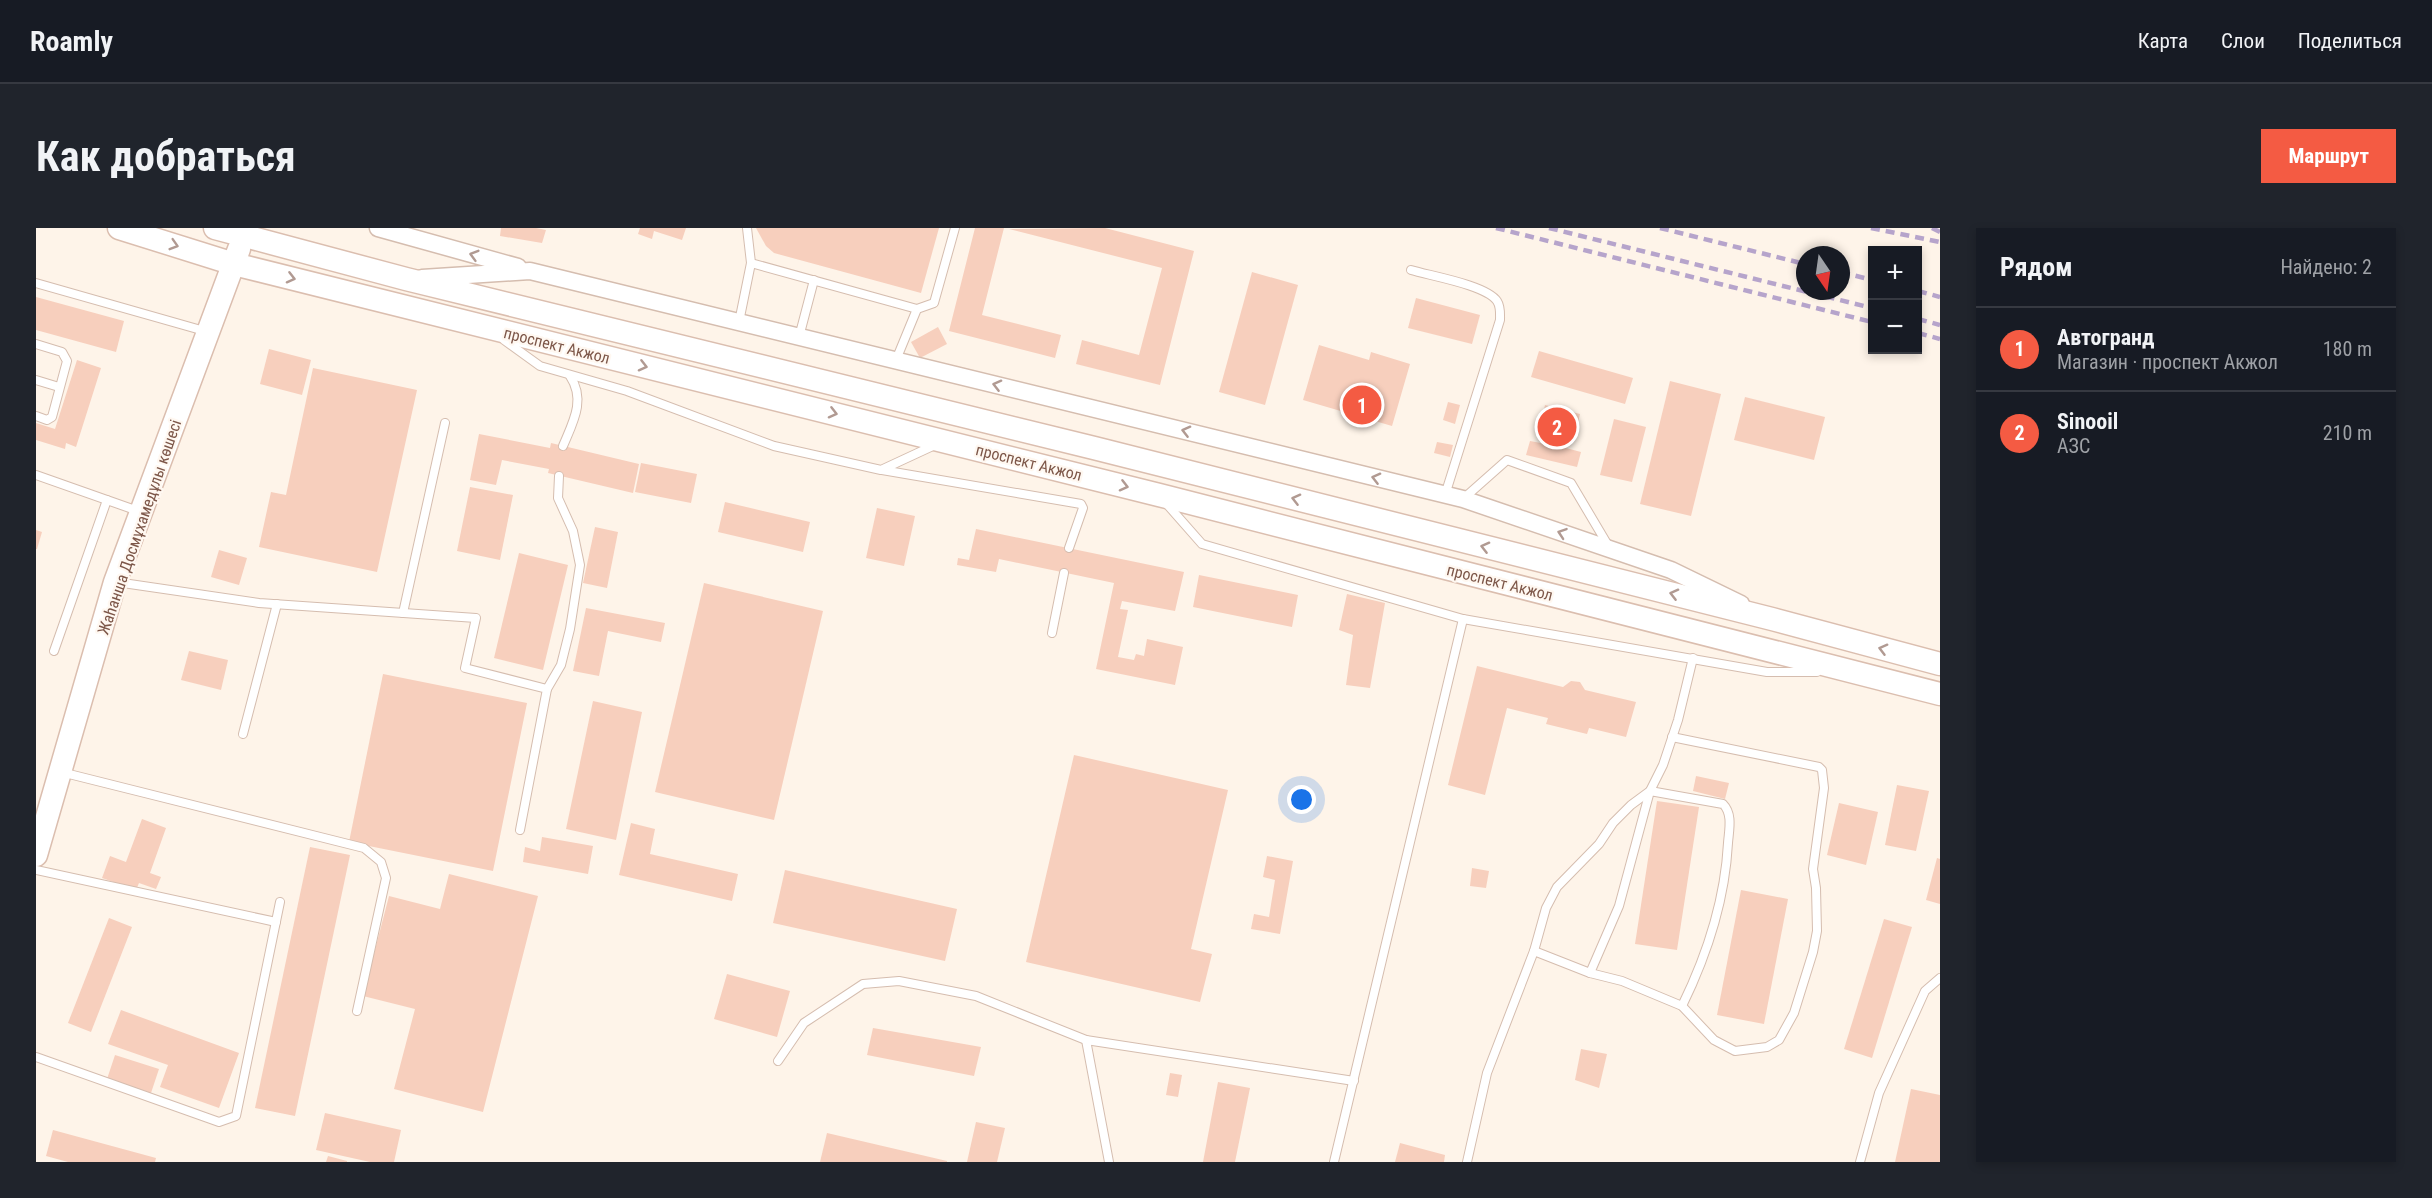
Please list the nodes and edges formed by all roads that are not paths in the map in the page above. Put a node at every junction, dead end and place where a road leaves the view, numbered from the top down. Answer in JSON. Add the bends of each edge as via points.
{"nodes":[{"id":1,"x":119,"y":228,"type":"edge"},
{"id":2,"x":747,"y":228,"type":"edge"},
{"id":3,"x":955,"y":228,"type":"edge"},
{"id":4,"x":389,"y":229,"type":"edge"},
{"id":5,"x":240,"y":232,"type":"edge"},
{"id":6,"x":751,"y":263,"type":"junction"},
{"id":7,"x":234,"y":264,"type":"junction"},
{"id":8,"x":1411,"y":270,"type":"dead end"},
{"id":9,"x":530,"y":271,"type":"junction"},
{"id":10,"x":406,"y":279,"type":"junction"},
{"id":11,"x":813,"y":280,"type":"junction"},
{"id":12,"x":36,"y":283,"type":"edge"},
{"id":13,"x":917,"y":309,"type":"junction"},
{"id":14,"x":739,"y":322,"type":"junction"},
{"id":15,"x":486,"y":327,"type":"junction"},
{"id":16,"x":209,"y":333,"type":"junction"},
{"id":17,"x":799,"y":337,"type":"junction"},
{"id":18,"x":36,"y":344,"type":"edge"},
{"id":19,"x":896,"y":360,"type":"junction"},
{"id":20,"x":570,"y":376,"type":"junction"},
{"id":21,"x":36,"y":380,"type":"edge"},
{"id":22,"x":59,"y":387,"type":"junction"},
{"id":23,"x":36,"y":416,"type":"edge"},
{"id":24,"x":445,"y":423,"type":"dead end"},
{"id":25,"x":943,"y":441,"type":"junction"},
{"id":26,"x":563,"y":446,"type":"dead end"},
{"id":27,"x":1094,"y":448,"type":"junction"},
{"id":28,"x":881,"y":470,"type":"junction"},
{"id":29,"x":36,"y":475,"type":"edge"},
{"id":30,"x":559,"y":476,"type":"dead end"},
{"id":31,"x":1088,"y":477,"type":"junction"},
{"id":32,"x":1159,"y":495,"type":"junction"},
{"id":33,"x":1445,"y":495,"type":"junction"},
{"id":34,"x":1463,"y":499,"type":"junction"},
{"id":35,"x":107,"y":500,"type":"junction"},
{"id":36,"x":142,"y":512,"type":"junction"},
{"id":37,"x":1069,"y":548,"type":"dead end"},
{"id":38,"x":1611,"y":550,"type":"junction"},
{"id":39,"x":1064,"y":573,"type":"dead end"},
{"id":40,"x":116,"y":582,"type":"junction"},
{"id":41,"x":277,"y":604,"type":"junction"},
{"id":42,"x":403,"y":613,"type":"junction"},
{"id":43,"x":1463,"y":619,"type":"junction"},
{"id":44,"x":1772,"y":619,"type":"junction"},
{"id":45,"x":1052,"y":633,"type":"dead end"},
{"id":46,"x":54,"y":651,"type":"dead end"},
{"id":47,"x":1693,"y":658,"type":"junction"},
{"id":48,"x":1940,"y":664,"type":"edge"},
{"id":49,"x":1856,"y":672,"type":"junction"},
{"id":50,"x":547,"y":688,"type":"junction"},
{"id":51,"x":1940,"y":694,"type":"edge"},
{"id":52,"x":243,"y":734,"type":"dead end"},
{"id":53,"x":1672,"y":736,"type":"junction"},
{"id":54,"x":60,"y":772,"type":"junction"},
{"id":55,"x":1650,"y":791,"type":"junction"},
{"id":56,"x":520,"y":830,"type":"dead end"},
{"id":57,"x":36,"y":855,"type":"edge"},
{"id":58,"x":36,"y":870,"type":"edge"},
{"id":59,"x":280,"y":902,"type":"dead end"},
{"id":60,"x":276,"y":922,"type":"junction"},
{"id":61,"x":1534,"y":951,"type":"junction"},
{"id":62,"x":1590,"y":973,"type":"junction"},
{"id":63,"x":1940,"y":978,"type":"edge"},
{"id":64,"x":1682,"y":1006,"type":"junction"},
{"id":65,"x":357,"y":1011,"type":"dead end"},
{"id":66,"x":1086,"y":1040,"type":"junction"},
{"id":67,"x":36,"y":1057,"type":"edge"},
{"id":68,"x":778,"y":1061,"type":"dead end"},
{"id":69,"x":1354,"y":1081,"type":"junction"},
{"id":70,"x":1109,"y":1162,"type":"edge"},
{"id":71,"x":1334,"y":1162,"type":"edge"},
{"id":72,"x":1467,"y":1162,"type":"edge"},
{"id":73,"x":1860,"y":1162,"type":"edge"}],
"edges":[{"from":1,"to":7,"type":"main road","name":"проспект Акжол","one_way":true},
{"from":2,"to":6,"type":"lane"},
{"from":3,"to":13,"type":"lane","via":[[934,303]]},
{"from":9,"to":4,"type":"street","one_way":true},
{"from":5,"to":7,"type":"main road","name":"Жаһанша Досмұхамедұлы көшесі"},
{"from":5,"to":10,"type":"main road","name":"проспект Акжол"},
{"from":6,"to":11,"type":"lane"},
{"from":6,"to":14,"type":"lane"},
{"from":7,"to":15,"type":"main road","name":"проспект Акжол","one_way":true},
{"from":7,"to":16,"type":"main road","name":"Жаһанша Досмұхамедұлы көшесі"},
{"from":8,"to":33,"type":"lane","via":[[1491,295],[1500,311]]},
{"from":9,"to":10,"type":"street"},
{"from":9,"to":14,"type":"street"},
{"from":10,"to":27,"type":"main road","name":"проспект Акжол"},
{"from":11,"to":13,"type":"lane"},
{"from":11,"to":17,"type":"lane"},
{"from":12,"to":16,"type":"lane"},
{"from":13,"to":19,"type":"lane"},
{"from":14,"to":17,"type":"street"},
{"from":15,"to":20,"type":"lane","via":[[540,366]]},
{"from":15,"to":25,"type":"main road","name":"проспект Акжол","one_way":true},
{"from":16,"to":36,"type":"main road","name":"Жаһанша Досмұхамедұлы көшесі"},
{"from":17,"to":19,"type":"street"},
{"from":18,"to":22,"type":"lane","via":[[62,351],[66,357]]},
{"from":33,"to":19,"type":"street","one_way":true},
{"from":20,"to":26,"type":"lane","via":[[579,396]]},
{"from":20,"to":28,"type":"lane","via":[[627,391],[774,446]]},
{"from":21,"to":22,"type":"lane"},
{"from":22,"to":23,"type":"lane","via":[[52,417],[48,420]]},
{"from":24,"to":42,"type":"lane"},
{"from":25,"to":28,"type":"lane"},
{"from":25,"to":31,"type":"main road","name":"проспект Акжол"},
{"from":27,"to":31,"type":"main road"},
{"from":44,"to":27,"type":"main road","name":"проспект Акжол","one_way":true},
{"from":28,"to":37,"type":"lane","via":[[1081,504]]},
{"from":29,"to":35,"type":"lane"},
{"from":30,"to":50,"type":"lane","via":[[558,498],[573,531],[580,565],[561,665]]},
{"from":31,"to":32,"type":"main road","name":"проспект Акжол","one_way":true},
{"from":32,"to":43,"type":"lane","via":[[1202,544]]},
{"from":32,"to":49,"type":"main road","name":"проспект Акжол"},
{"from":33,"to":34,"type":"street"},
{"from":38,"to":34,"type":"street","one_way":true},
{"from":34,"to":38,"type":"lane","via":[[1507,460],[1571,483]]},
{"from":35,"to":36,"type":"lane"},
{"from":35,"to":46,"type":"lane"},
{"from":36,"to":40,"type":"main road","name":"Жаһанша Досмұхамедұлы көшесі"},
{"from":38,"to":44,"type":"street","via":[[1671,570]]},
{"from":39,"to":45,"type":"lane"},
{"from":40,"to":41,"type":"lane"},
{"from":40,"to":54,"type":"main road","name":"Жаһанша Досмұхамедұлы көшесі"},
{"from":41,"to":42,"type":"lane"},
{"from":41,"to":52,"type":"lane"},
{"from":42,"to":50,"type":"lane","via":[[476,618],[465,668]]},
{"from":43,"to":47,"type":"lane"},
{"from":43,"to":69,"type":"lane"},
{"from":48,"to":44,"type":"main road","name":"проспект Акжол","one_way":true},
{"from":47,"to":49,"type":"lane","via":[[1767,672]]},
{"from":47,"to":53,"type":"lane"},
{"from":49,"to":51,"type":"main road","name":"проспект Акжол"},
{"from":50,"to":56,"type":"lane"},
{"from":53,"to":55,"type":"lane"},
{"from":53,"to":64,"type":"lane","via":[[1819,767],[1824,777],[1812,869],[1817,931],[1794,1013],[1784,1034],[1767,1047],[1735,1051],[1714,1040]]},
{"from":54,"to":57,"type":"main road","name":"Жаһанша Досмұхамедұлы көшесі"},
{"from":54,"to":65,"type":"lane","via":[[364,848],[381,862],[386,878]]},
{"from":55,"to":61,"type":"lane","via":[[1619,817],[1557,887],[1546,908]]},
{"from":55,"to":62,"type":"lane","via":[[1619,906]]},
{"from":55,"to":64,"type":"lane","via":[[1723,804],[1730,820],[1719,909]]},
{"from":58,"to":60,"type":"lane"},
{"from":59,"to":60,"type":"lane"},
{"from":60,"to":67,"type":"lane","via":[[237,1116],[219,1122]]},
{"from":61,"to":62,"type":"lane"},
{"from":61,"to":72,"type":"lane","via":[[1488,1073]]},
{"from":62,"to":64,"type":"lane","via":[[1622,981]]},
{"from":63,"to":73,"type":"lane","via":[[1925,991],[1879,1093]]},
{"from":66,"to":68,"type":"lane","via":[[976,996],[899,981],[863,984],[814,1016],[804,1023]]},
{"from":66,"to":69,"type":"lane"},
{"from":66,"to":70,"type":"lane"},
{"from":69,"to":71,"type":"lane"}]}
